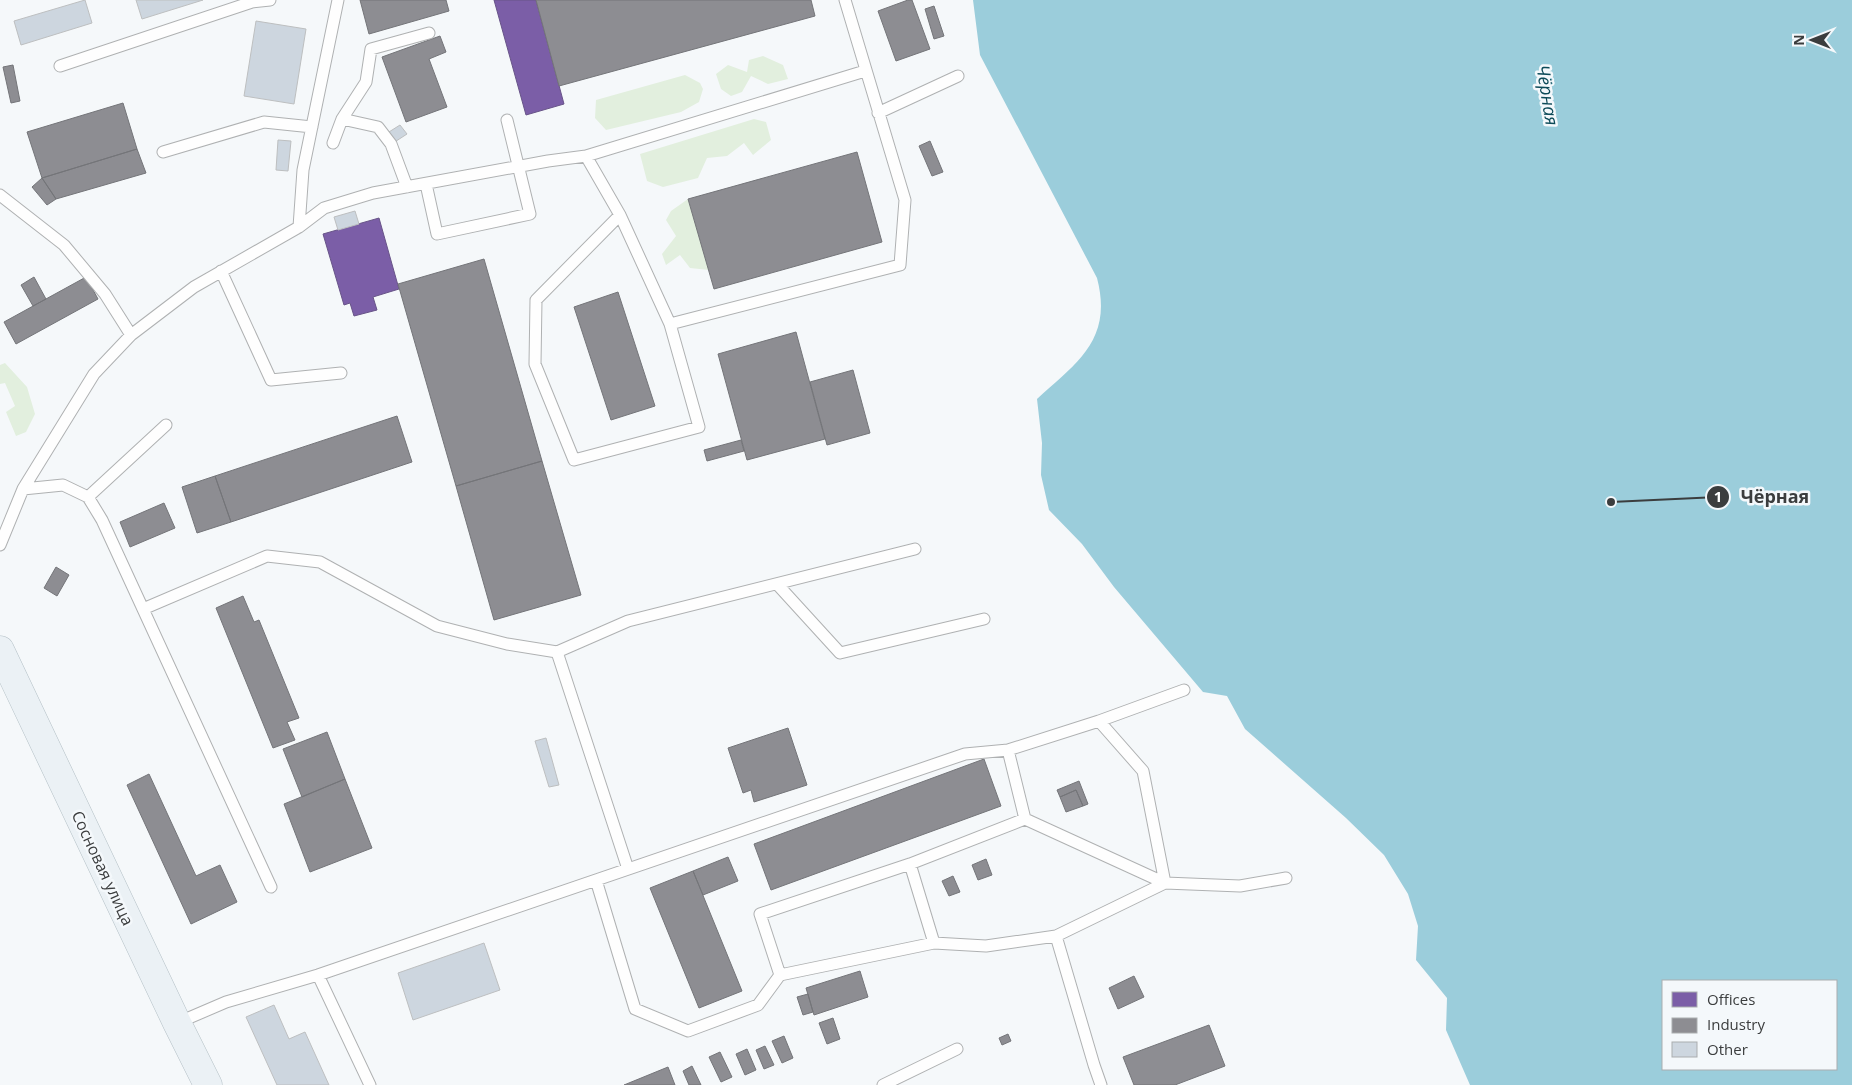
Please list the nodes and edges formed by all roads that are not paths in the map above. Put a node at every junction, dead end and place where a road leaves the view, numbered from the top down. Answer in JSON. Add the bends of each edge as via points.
{"nodes":[{"id":1,"x":270,"y":0,"type":"edge"},
{"id":2,"x":337,"y":0,"type":"edge"},
{"id":3,"x":845,"y":0,"type":"edge"},
{"id":4,"x":429,"y":33,"type":"dead end"},
{"id":5,"x":60,"y":66,"type":"dead end"},
{"id":6,"x":865,"y":71,"type":"junction"},
{"id":7,"x":958,"y":76,"type":"dead end"},
{"id":8,"x":878,"y":113,"type":"junction"},
{"id":9,"x":342,"y":119,"type":"junction"},
{"id":10,"x":507,"y":120,"type":"dead end"},
{"id":11,"x":312,"y":127,"type":"junction"},
{"id":12,"x":333,"y":143,"type":"dead end"},
{"id":13,"x":163,"y":152,"type":"dead end"},
{"id":14,"x":586,"y":156,"type":"junction"},
{"id":15,"x":518,"y":167,"type":"junction"},
{"id":16,"x":426,"y":184,"type":"junction"},
{"id":17,"x":407,"y":187,"type":"junction"},
{"id":18,"x":0,"y":195,"type":"edge"},
{"id":19,"x":620,"y":215,"type":"junction"},
{"id":20,"x":299,"y":227,"type":"junction"},
{"id":21,"x":221,"y":271,"type":"junction"},
{"id":22,"x":670,"y":324,"type":"junction"},
{"id":23,"x":131,"y":335,"type":"junction"},
{"id":24,"x":341,"y":373,"type":"dead end"},
{"id":25,"x":166,"y":425,"type":"dead end"},
{"id":26,"x":23,"y":489,"type":"junction"},
{"id":27,"x":88,"y":498,"type":"junction"},
{"id":28,"x":0,"y":546,"type":"edge"},
{"id":29,"x":915,"y":549,"type":"dead end"},
{"id":30,"x":777,"y":584,"type":"junction"},
{"id":31,"x":143,"y":609,"type":"junction"},
{"id":32,"x":984,"y":619,"type":"dead end"},
{"id":33,"x":0,"y":650,"type":"edge"},
{"id":34,"x":557,"y":652,"type":"junction"},
{"id":35,"x":1184,"y":690,"type":"dead end"},
{"id":36,"x":1099,"y":721,"type":"junction"},
{"id":37,"x":1008,"y":750,"type":"junction"},
{"id":38,"x":1025,"y":820,"type":"junction"},
{"id":39,"x":910,"y":864,"type":"junction"},
{"id":40,"x":628,"y":869,"type":"junction"},
{"id":41,"x":1286,"y":878,"type":"dead end"},
{"id":42,"x":596,"y":880,"type":"junction"},
{"id":43,"x":1165,"y":883,"type":"junction"},
{"id":44,"x":271,"y":887,"type":"dead end"},
{"id":45,"x":1056,"y":936,"type":"junction"},
{"id":46,"x":934,"y":943,"type":"junction"},
{"id":47,"x":318,"y":975,"type":"junction"},
{"id":48,"x":780,"y":975,"type":"junction"},
{"id":49,"x":177,"y":1023,"type":"junction"},
{"id":50,"x":957,"y":1049,"type":"dead end"},
{"id":51,"x":208,"y":1085,"type":"edge"},
{"id":52,"x":370,"y":1085,"type":"edge"},
{"id":53,"x":883,"y":1085,"type":"edge"},
{"id":54,"x":1101,"y":1085,"type":"edge"}],
"edges":[{"from":1,"to":5,"type":"lane","via":[[252,2]]},
{"from":2,"to":11,"type":"lane"},
{"from":3,"to":6,"type":"lane"},
{"from":4,"to":9,"type":"lane","via":[[371,49],[366,82]]},
{"from":6,"to":8,"type":"lane"},
{"from":6,"to":14,"type":"lane"},
{"from":7,"to":8,"type":"lane"},
{"from":8,"to":22,"type":"lane","via":[[905,200],[900,265]]},
{"from":9,"to":12,"type":"lane"},
{"from":9,"to":17,"type":"lane","via":[[378,127],[391,144]]},
{"from":10,"to":15,"type":"lane"},
{"from":11,"to":13,"type":"lane","via":[[264,122]]},
{"from":11,"to":20,"type":"lane","via":[[303,170]]},
{"from":14,"to":15,"type":"lane"},
{"from":14,"to":19,"type":"lane"},
{"from":15,"to":16,"type":"lane"},
{"from":15,"to":16,"type":"lane","via":[[530,214],[437,234]]},
{"from":16,"to":17,"type":"lane"},
{"from":17,"to":20,"type":"lane","via":[[324,208]]},
{"from":18,"to":23,"type":"lane","via":[[64,245],[106,294]]},
{"from":19,"to":22,"type":"lane"},
{"from":19,"to":22,"type":"lane","via":[[536,300],[535,364],[574,460],[698,426]]},
{"from":20,"to":21,"type":"lane"},
{"from":21,"to":23,"type":"lane","via":[[194,287]]},
{"from":21,"to":24,"type":"lane","via":[[271,380]]},
{"from":23,"to":26,"type":"lane","via":[[94,374]]},
{"from":25,"to":27,"type":"lane"},
{"from":26,"to":27,"type":"lane","via":[[63,485]]},
{"from":26,"to":28,"type":"lane"},
{"from":27,"to":31,"type":"lane","via":[[102,520]]},
{"from":29,"to":30,"type":"lane"},
{"from":30,"to":32,"type":"lane","via":[[840,654]]},
{"from":30,"to":34,"type":"lane","via":[[628,621]]},
{"from":31,"to":34,"type":"lane","via":[[266,556],[320,562],[437,626],[507,644]]},
{"from":31,"to":44,"type":"lane"},
{"from":33,"to":49,"type":"main road","name":"Сосновая улица"},
{"from":34,"to":40,"type":"lane"},
{"from":35,"to":36,"type":"lane"},
{"from":36,"to":37,"type":"lane"},
{"from":36,"to":43,"type":"lane","via":[[1143,772]]},
{"from":37,"to":38,"type":"lane"},
{"from":37,"to":40,"type":"lane","via":[[964,754]]},
{"from":38,"to":39,"type":"lane"},
{"from":38,"to":43,"type":"lane"},
{"from":39,"to":46,"type":"lane"},
{"from":39,"to":48,"type":"lane","via":[[760,914]]},
{"from":40,"to":42,"type":"lane"},
{"from":41,"to":43,"type":"lane","via":[[1240,886]]},
{"from":42,"to":47,"type":"lane"},
{"from":42,"to":48,"type":"lane","via":[[635,1009],[688,1031],[758,1005]]},
{"from":43,"to":45,"type":"lane"},
{"from":45,"to":46,"type":"lane","via":[[986,946]]},
{"from":45,"to":54,"type":"lane"},
{"from":46,"to":48,"type":"lane"},
{"from":47,"to":49,"type":"lane","via":[[226,1002]]},
{"from":47,"to":52,"type":"lane"},
{"from":49,"to":51,"type":"main road","name":"Сосновая улица"},
{"from":50,"to":53,"type":"lane"}]}
